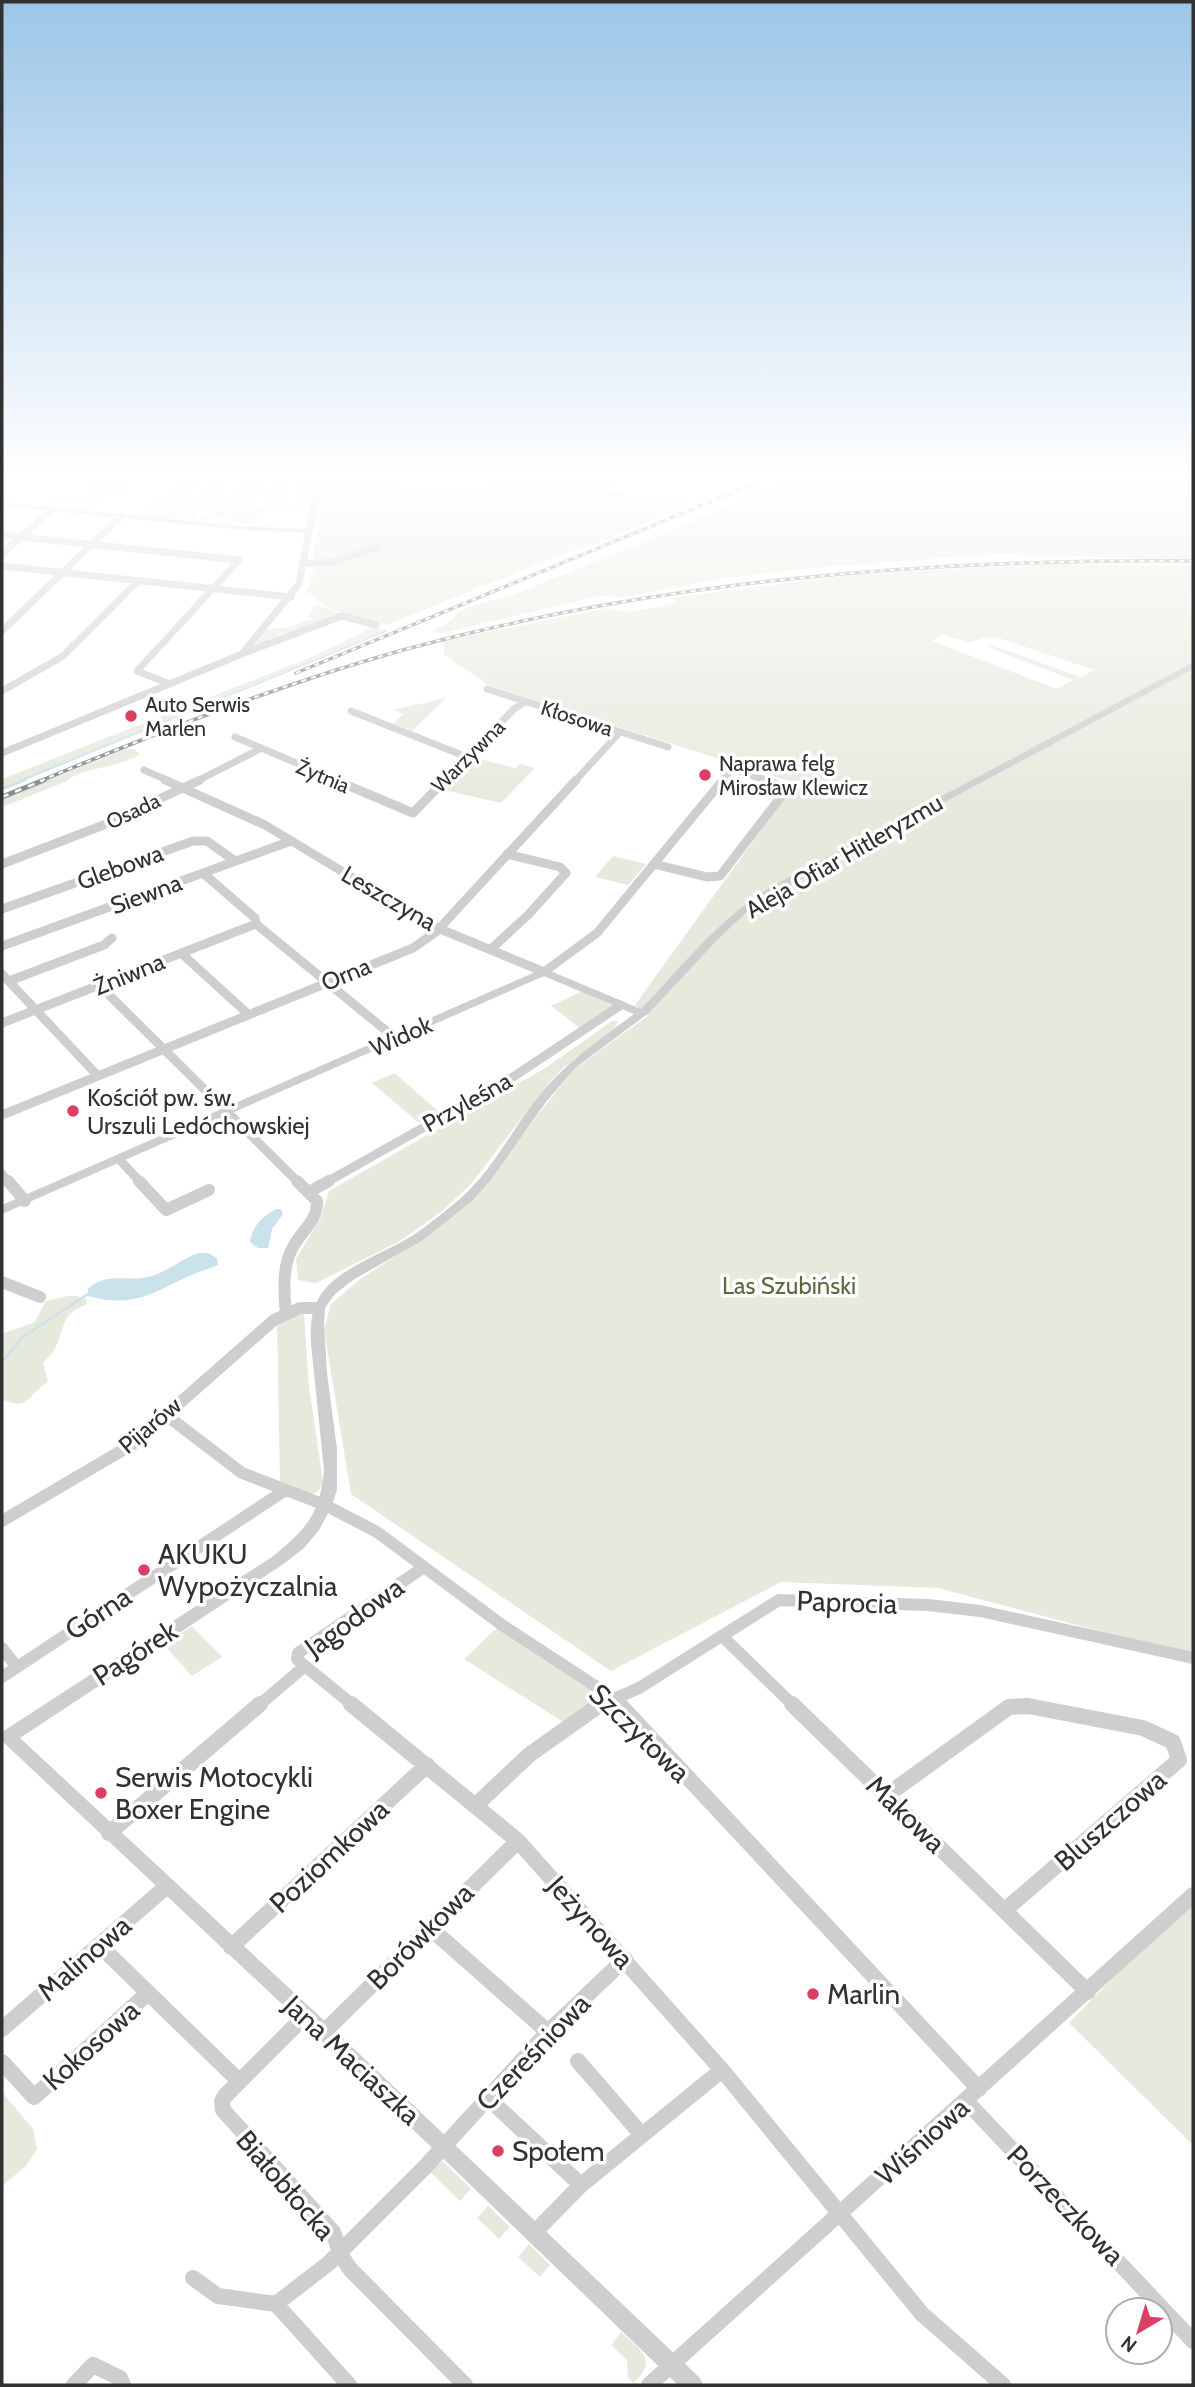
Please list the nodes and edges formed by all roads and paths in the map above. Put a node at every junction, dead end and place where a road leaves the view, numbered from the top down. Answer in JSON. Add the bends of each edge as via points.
{"nodes":[{"id":1,"x":50,"y":584,"type":"edge"},
{"id":2,"x":134,"y":584,"type":"edge"},
{"id":3,"x":174,"y":584,"type":"edge"},
{"id":4,"x":216,"y":584,"type":"edge"},
{"id":5,"x":299,"y":584,"type":"edge"},
{"id":6,"x":212,"y":589,"type":"junction"},
{"id":7,"x":291,"y":597,"type":"junction"},
{"id":8,"x":376,"y":625,"type":"dead end"},
{"id":9,"x":2,"y":631,"type":"edge"},
{"id":10,"x":242,"y":654,"type":"junction"},
{"id":11,"x":1193,"y":666,"type":"edge"},
{"id":12,"x":170,"y":684,"type":"junction"},
{"id":13,"x":487,"y":689,"type":"dead end"},
{"id":14,"x":2,"y":691,"type":"edge"},
{"id":15,"x":525,"y":702,"type":"junction"},
{"id":16,"x":351,"y":710,"type":"dead end"},
{"id":17,"x":620,"y":732,"type":"junction"},
{"id":18,"x":235,"y":737,"type":"dead end"},
{"id":19,"x":668,"y":747,"type":"dead end"},
{"id":20,"x":260,"y":749,"type":"junction"},
{"id":21,"x":4,"y":751,"type":"edge"},
{"id":22,"x":467,"y":757,"type":"junction"},
{"id":23,"x":144,"y":769,"type":"dead end"},
{"id":24,"x":184,"y":788,"type":"junction"},
{"id":25,"x":413,"y":813,"type":"joint"},
{"id":26,"x":290,"y":841,"type":"junction"},
{"id":27,"x":507,"y":854,"type":"junction"},
{"id":28,"x":235,"y":861,"type":"junction"},
{"id":29,"x":2,"y":864,"type":"edge"},
{"id":30,"x":654,"y":864,"type":"junction"},
{"id":31,"x":203,"y":873,"type":"junction"},
{"id":32,"x":2,"y":909,"type":"edge"},
{"id":33,"x":257,"y":924,"type":"junction"},
{"id":34,"x":438,"y":928,"type":"junction"},
{"id":35,"x":112,"y":938,"type":"dead end"},
{"id":36,"x":2,"y":946,"type":"edge"},
{"id":37,"x":490,"y":950,"type":"junction"},
{"id":38,"x":181,"y":953,"type":"junction"},
{"id":39,"x":544,"y":972,"type":"junction"},
{"id":40,"x":5,"y":978,"type":"edge"},
{"id":41,"x":325,"y":983,"type":"junction"},
{"id":42,"x":100,"y":986,"type":"junction"},
{"id":43,"x":621,"y":1005,"type":"junction"},
{"id":44,"x":36,"y":1010,"type":"junction"},
{"id":45,"x":641,"y":1013,"type":"junction"},
{"id":46,"x":248,"y":1014,"type":"junction"},
{"id":47,"x":2,"y":1023,"type":"edge"},
{"id":48,"x":395,"y":1038,"type":"junction"},
{"id":49,"x":164,"y":1049,"type":"junction"},
{"id":50,"x":97,"y":1075,"type":"junction"},
{"id":51,"x":228,"y":1112,"type":"junction"},
{"id":52,"x":2,"y":1115,"type":"edge"},
{"id":53,"x":120,"y":1160,"type":"junction"},
{"id":54,"x":2,"y":1174,"type":"edge"},
{"id":55,"x":209,"y":1190,"type":"dead end"},
{"id":56,"x":309,"y":1192,"type":"junction"},
{"id":57,"x":25,"y":1201,"type":"junction"},
{"id":58,"x":2,"y":1210,"type":"edge"},
{"id":59,"x":2,"y":1282,"type":"edge"},
{"id":60,"x":40,"y":1297,"type":"dead end"},
{"id":61,"x":319,"y":1308,"type":"junction"},
{"id":62,"x":286,"y":1314,"type":"junction"},
{"id":63,"x":166,"y":1415,"type":"junction"},
{"id":64,"x":284,"y":1491,"type":"junction"},
{"id":65,"x":325,"y":1505,"type":"junction"},
{"id":66,"x":2,"y":1521,"type":"edge"},
{"id":67,"x":424,"y":1567,"type":"junction"},
{"id":68,"x":722,"y":1636,"type":"junction"},
{"id":69,"x":2,"y":1648,"type":"edge"},
{"id":70,"x":1193,"y":1658,"type":"edge"},
{"id":71,"x":305,"y":1666,"type":"junction"},
{"id":72,"x":17,"y":1667,"type":"junction"},
{"id":73,"x":2,"y":1677,"type":"edge"},
{"id":74,"x":612,"y":1697,"type":"junction"},
{"id":75,"x":4,"y":1736,"type":"edge"},
{"id":76,"x":427,"y":1765,"type":"junction"},
{"id":77,"x":887,"y":1796,"type":"junction"},
{"id":78,"x":476,"y":1805,"type":"junction"},
{"id":79,"x":109,"y":1833,"type":"junction"},
{"id":80,"x":518,"y":1841,"type":"junction"},
{"id":81,"x":166,"y":1887,"type":"junction"},
{"id":82,"x":1193,"y":1895,"type":"edge"},
{"id":83,"x":1005,"y":1910,"type":"junction"},
{"id":84,"x":429,"y":1927,"type":"junction"},
{"id":85,"x":99,"y":1945,"type":"junction"},
{"id":86,"x":231,"y":1947,"type":"junction"},
{"id":87,"x":625,"y":1959,"type":"junction"},
{"id":88,"x":1088,"y":1992,"type":"junction"},
{"id":89,"x":148,"y":1993,"type":"junction"},
{"id":90,"x":305,"y":2016,"type":"junction"},
{"id":91,"x":2,"y":2029,"type":"edge"},
{"id":92,"x":324,"y":2032,"type":"junction"},
{"id":93,"x":548,"y":2032,"type":"junction"},
{"id":94,"x":2,"y":2062,"type":"edge"},
{"id":95,"x":578,"y":2062,"type":"dead end"},
{"id":96,"x":722,"y":2070,"type":"junction"},
{"id":97,"x":239,"y":2081,"type":"junction"},
{"id":98,"x":979,"y":2089,"type":"junction"},
{"id":99,"x":488,"y":2098,"type":"junction"},
{"id":100,"x":966,"y":2101,"type":"junction"},
{"id":101,"x":642,"y":2135,"type":"junction"},
{"id":102,"x":443,"y":2146,"type":"junction"},
{"id":103,"x":581,"y":2185,"type":"junction"},
{"id":104,"x":839,"y":2216,"type":"junction"},
{"id":105,"x":534,"y":2233,"type":"junction"},
{"id":106,"x":341,"y":2251,"type":"junction"},
{"id":107,"x":193,"y":2278,"type":"dead end"},
{"id":108,"x":276,"y":2304,"type":"junction"},
{"id":109,"x":1193,"y":2341,"type":"edge"},
{"id":110,"x":671,"y":2364,"type":"junction"},
{"id":111,"x":74,"y":2385,"type":"edge"},
{"id":112,"x":123,"y":2385,"type":"edge"},
{"id":113,"x":349,"y":2385,"type":"edge"},
{"id":114,"x":465,"y":2385,"type":"edge"},
{"id":115,"x":649,"y":2385,"type":"edge"},
{"id":116,"x":693,"y":2385,"type":"edge"},
{"id":117,"x":1003,"y":2385,"type":"edge"}],
"edges":[{"from":1,"to":9,"type":"street"},
{"from":2,"to":14,"type":"street","via":[[61,658]]},
{"from":3,"to":6,"type":"street"},
{"from":4,"to":6,"type":"street"},
{"from":5,"to":7,"type":"street"},
{"from":6,"to":7,"type":"street"},
{"from":6,"to":12,"type":"street","via":[[137,671]]},
{"from":7,"to":10,"type":"street"},
{"from":8,"to":10,"type":"street","via":[[342,616]]},
{"from":10,"to":12,"type":"street"},
{"from":11,"to":45,"type":"street","name":"Aleja Ofiar Hitleryzmu","via":[[747,906]]},
{"from":12,"to":21,"type":"street"},
{"from":13,"to":15,"type":"street","name":"Kłosowa"},
{"from":15,"to":17,"type":"street","name":"Kłosowa"},
{"from":15,"to":22,"type":"street","name":"Warzywna"},
{"from":16,"to":22,"type":"street"},
{"from":17,"to":19,"type":"street","name":"Kłosowa"},
{"from":17,"to":27,"type":"street","name":"Orna"},
{"from":18,"to":20,"type":"street","name":"Żytnia"},
{"from":20,"to":24,"type":"street","name":"Osada"},
{"from":20,"to":25,"type":"street","name":"Żytnia"},
{"from":22,"to":25,"type":"street","name":"Warzywna"},
{"from":23,"to":24,"type":"street","name":"Leszczyna"},
{"from":24,"to":26,"type":"street","name":"Leszczyna"},
{"from":24,"to":29,"type":"street","name":"Osada"},
{"from":26,"to":28,"type":"street","name":"Siewna"},
{"from":26,"to":34,"type":"street","name":"Leszczyna"},
{"from":27,"to":34,"type":"street","name":"Orna"},
{"from":27,"to":37,"type":"street","via":[[560,867],[566,873]]},
{"from":28,"to":31,"type":"street","name":"Siewna"},
{"from":28,"to":32,"type":"street","name":"Glebowa","via":[[206,841],[193,841]]},
{"from":30,"to":30,"type":"street","name":"Widok","via":[[732,769],[783,785],[783,794],[720,876]]},
{"from":30,"to":39,"type":"street","name":"Widok","via":[[595,935]]},
{"from":31,"to":33,"type":"street"},
{"from":31,"to":36,"type":"street","name":"Siewna"},
{"from":33,"to":38,"type":"street","name":"Żniwna"},
{"from":33,"to":41,"type":"street"},
{"from":34,"to":37,"type":"street","name":"Leszczyna"},
{"from":34,"to":41,"type":"street","name":"Orna","via":[[407,950]]},
{"from":35,"to":40,"type":"street","via":[[104,945]]},
{"from":37,"to":39,"type":"street","name":"Leszczyna"},
{"from":38,"to":42,"type":"street","name":"Żniwna"},
{"from":38,"to":46,"type":"street"},
{"from":39,"to":43,"type":"street","name":"Leszczyna"},
{"from":39,"to":48,"type":"street","name":"Widok"},
{"from":40,"to":44,"type":"street"},
{"from":41,"to":46,"type":"street","name":"Orna"},
{"from":41,"to":48,"type":"street"},
{"from":42,"to":44,"type":"street","name":"Żniwna"},
{"from":42,"to":49,"type":"street"},
{"from":43,"to":45,"type":"street","name":"Leszczyna"},
{"from":43,"to":56,"type":"street","name":"Przyleśna","via":[[524,1071]]},
{"from":44,"to":47,"type":"street","name":"Żniwna"},
{"from":44,"to":50,"type":"street"},
{"from":45,"to":61,"type":"street","name":"Aleja Ofiar Hitleryzmu","via":[[571,1066],[467,1199],[419,1237],[343,1280]]},
{"from":46,"to":49,"type":"street","name":"Orna"},
{"from":48,"to":51,"type":"street","name":"Widok"},
{"from":49,"to":50,"type":"street","name":"Orna"},
{"from":49,"to":51,"type":"street"},
{"from":50,"to":52,"type":"street","name":"Orna"},
{"from":51,"to":53,"type":"street","name":"Widok"},
{"from":51,"to":56,"type":"street"},
{"from":53,"to":55,"type":"street","via":[[166,1210]]},
{"from":53,"to":57,"type":"street","name":"Widok"},
{"from":54,"to":57,"type":"street"},
{"from":56,"to":62,"type":"street","via":[[318,1206],[290,1254]]},
{"from":57,"to":58,"type":"street","name":"Widok"},
{"from":59,"to":60,"type":"street"},
{"from":61,"to":62,"type":"street"},
{"from":61,"to":65,"type":"street","via":[[319,1360],[333,1469]]},
{"from":62,"to":63,"type":"street","name":"Pijarów"},
{"from":63,"to":64,"type":"street","name":"Szczytowa","via":[[242,1473]]},
{"from":63,"to":66,"type":"street","name":"Pijarów","via":[[129,1447]]},
{"from":64,"to":65,"type":"street","name":"Szczytowa"},
{"from":64,"to":72,"type":"street","name":"Górna"},
{"from":65,"to":67,"type":"street","name":"Szczytowa","via":[[377,1532]]},
{"from":65,"to":75,"type":"street","name":"Pagórek","via":[[303,1537],[281,1558]]},
{"from":67,"to":71,"type":"street","name":"Jagodowa","via":[[298,1653],[297,1659]]},
{"from":67,"to":74,"type":"street","name":"Szczytowa"},
{"from":68,"to":70,"type":"street","name":"Paprocia","via":[[779,1600],[928,1605],[1010,1616]]},
{"from":68,"to":74,"type":"street","name":"Paprocia","via":[[639,1688]]},
{"from":68,"to":77,"type":"street","name":"Makowa"},
{"from":69,"to":72,"type":"street"},
{"from":71,"to":76,"type":"street","name":"Jeżynowa"},
{"from":71,"to":79,"type":"street","name":"Jagodowa"},
{"from":72,"to":73,"type":"street","name":"Górna"},
{"from":74,"to":78,"type":"street","name":"Paprocia","via":[[529,1755]]},
{"from":74,"to":98,"type":"street","name":"Szczytowa"},
{"from":75,"to":79,"type":"street","name":"Jana Maciaszka"},
{"from":76,"to":78,"type":"street","name":"Jeżynowa"},
{"from":76,"to":86,"type":"street","name":"Poziomkowa"},
{"from":77,"to":83,"type":"street","name":"Makowa"},
{"from":77,"to":83,"type":"street","name":"Bluszczowa","via":[[1009,1707],[1028,1706],[1143,1728],[1174,1742],[1179,1760]]},
{"from":78,"to":80,"type":"street","name":"Jeżynowa"},
{"from":79,"to":81,"type":"street","name":"Jana Maciaszka"},
{"from":80,"to":84,"type":"street","name":"Borówkowa"},
{"from":80,"to":87,"type":"street","name":"Jeżynowa"},
{"from":81,"to":85,"type":"street","name":"Malinowa"},
{"from":81,"to":86,"type":"street","name":"Jana Maciaszka"},
{"from":82,"to":88,"type":"street","name":"Wiśniowa"},
{"from":83,"to":88,"type":"street","name":"Makowa"},
{"from":84,"to":92,"type":"street","name":"Borówkowa"},
{"from":84,"to":93,"type":"street"},
{"from":85,"to":89,"type":"street","name":"Kokosowa"},
{"from":85,"to":91,"type":"street","name":"Malinowa"},
{"from":86,"to":90,"type":"street","name":"Jana Maciaszka"},
{"from":87,"to":93,"type":"street","name":"Czereśniowa"},
{"from":87,"to":96,"type":"street","name":"Jeżynowa"},
{"from":88,"to":98,"type":"street","name":"Wiśniowa"},
{"from":89,"to":94,"type":"street","name":"Kokosowa","via":[[34,2097]]},
{"from":89,"to":97,"type":"street","name":"Kokosowa"},
{"from":90,"to":92,"type":"street","name":"Jana Maciaszka"},
{"from":90,"to":97,"type":"street","name":"Białobłocka"},
{"from":92,"to":102,"type":"street","name":"Jana Maciaszka"},
{"from":93,"to":99,"type":"street","name":"Czereśniowa"},
{"from":95,"to":101,"type":"street"},
{"from":96,"to":101,"type":"street"},
{"from":96,"to":104,"type":"street","name":"Jeżynowa"},
{"from":97,"to":106,"type":"street","name":"Białobłocka","via":[[222,2101],[223,2110],[333,2232]]},
{"from":98,"to":100,"type":"street","name":"Wiśniowa"},
{"from":99,"to":102,"type":"street","name":"Czereśniowa"},
{"from":99,"to":103,"type":"street"},
{"from":100,"to":104,"type":"street","name":"Wiśniowa"},
{"from":100,"to":109,"type":"street","name":"Porzeczkowa"},
{"from":101,"to":103,"type":"street"},
{"from":102,"to":105,"type":"street","name":"Jana Maciaszka"},
{"from":102,"to":106,"type":"street","name":"Czereśniowa"},
{"from":103,"to":105,"type":"street"},
{"from":104,"to":110,"type":"street","name":"Wiśniowa"},
{"from":104,"to":117,"type":"street","via":[[922,2314]]},
{"from":105,"to":110,"type":"street","name":"Jana Maciaszka"},
{"from":106,"to":108,"type":"street","name":"Czereśniowa","via":[[316,2276]]},
{"from":106,"to":114,"type":"street","name":"Białobłocka","via":[[351,2269]]},
{"from":107,"to":108,"type":"street","via":[[218,2296]]},
{"from":108,"to":113,"type":"street"},
{"from":110,"to":115,"type":"street","name":"Wiśniowa"},
{"from":110,"to":116,"type":"street","name":"Jana Maciaszka"},
{"from":111,"to":112,"type":"street","via":[[93,2365],[120,2378]]}]}
